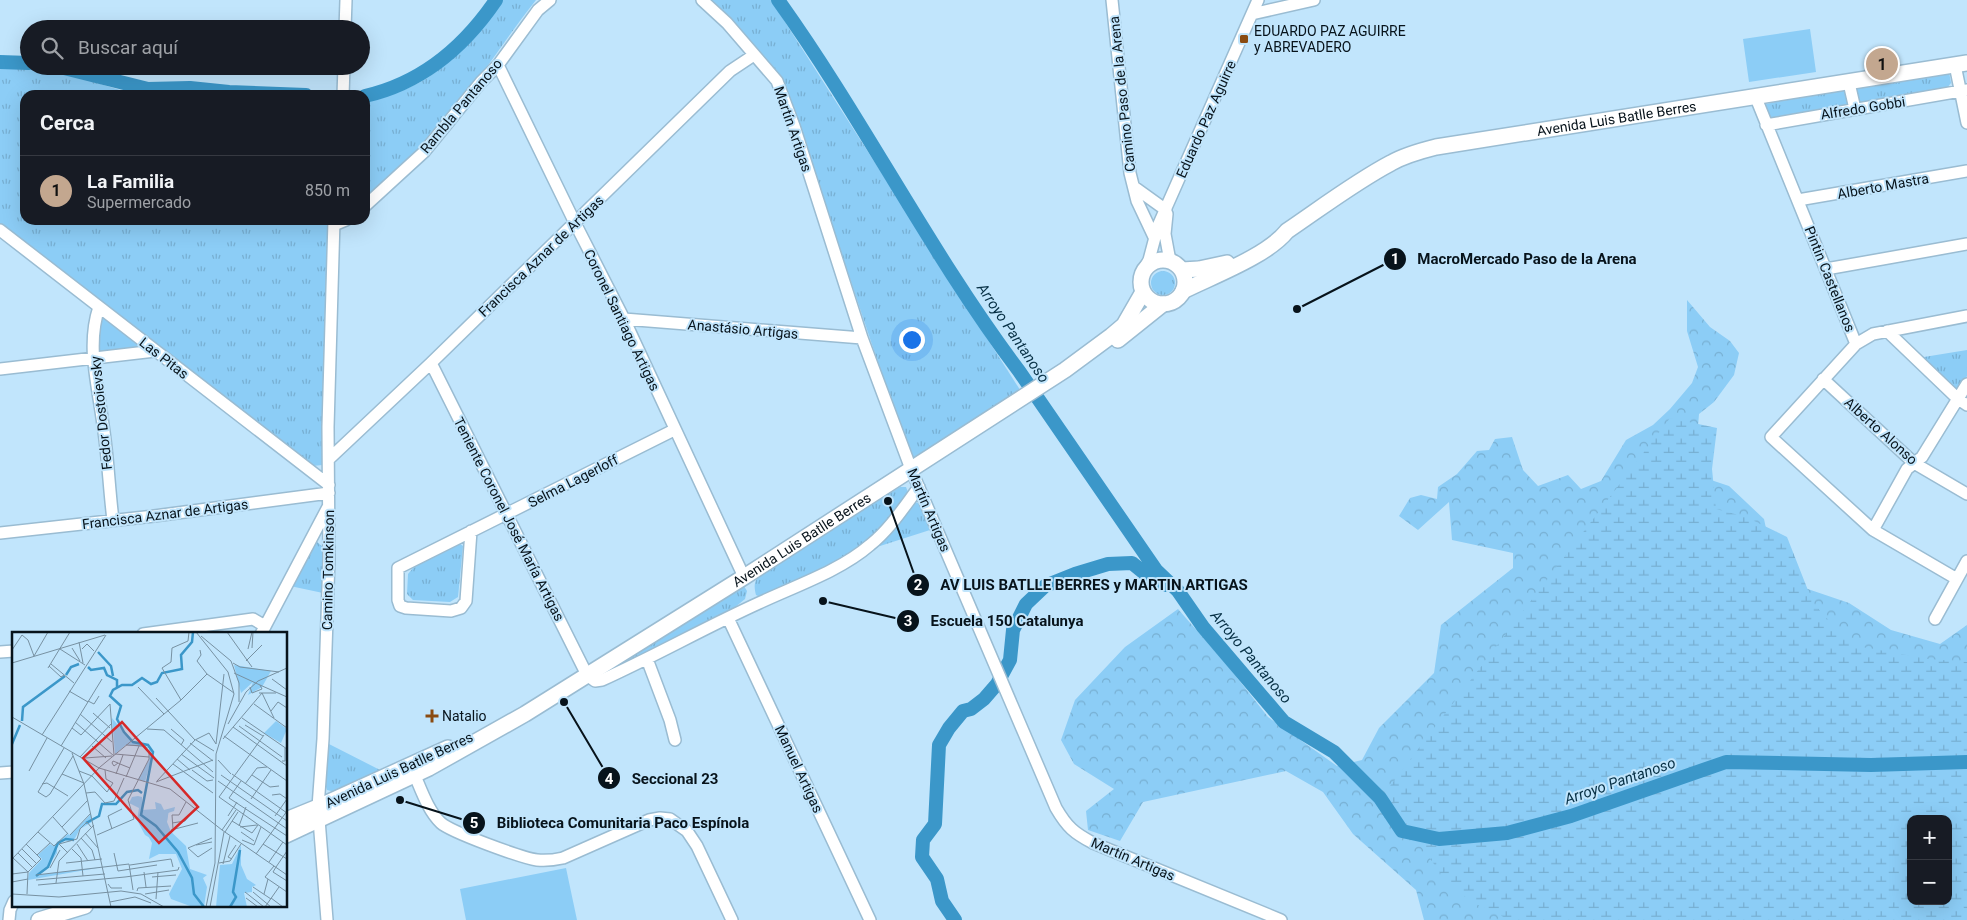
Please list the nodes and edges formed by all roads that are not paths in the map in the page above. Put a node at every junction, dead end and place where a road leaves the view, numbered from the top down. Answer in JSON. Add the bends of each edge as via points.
{"nodes":[{"id":1,"x":346,"y":0,"type":"edge"},
{"id":2,"x":550,"y":0,"type":"edge"},
{"id":3,"x":702,"y":0,"type":"edge"},
{"id":4,"x":1112,"y":0,"type":"edge"},
{"id":5,"x":1258,"y":0,"type":"edge"},
{"id":6,"x":1314,"y":0,"type":"edge"},
{"id":7,"x":1252,"y":14,"type":"junction"},
{"id":8,"x":345,"y":20,"type":"edge"},
{"id":9,"x":754,"y":55,"type":"junction"},
{"id":10,"x":1961,"y":64,"type":"edge"},
{"id":11,"x":498,"y":65,"type":"junction"},
{"id":12,"x":344,"y":75,"type":"edge"},
{"id":13,"x":1849,"y":83,"type":"junction"},
{"id":14,"x":343,"y":90,"type":"edge"},
{"id":15,"x":1963,"y":91,"type":"edge"},
{"id":16,"x":1756,"y":98,"type":"junction"},
{"id":17,"x":1855,"y":109,"type":"junction"},
{"id":18,"x":1967,"y":123,"type":"edge"},
{"id":19,"x":1766,"y":125,"type":"junction"},
{"id":20,"x":1967,"y":171,"type":"edge"},
{"id":21,"x":1134,"y":187,"type":"junction"},
{"id":22,"x":1798,"y":200,"type":"junction"},
{"id":23,"x":370,"y":201,"type":"edge"},
{"id":24,"x":1166,"y":210,"type":"junction"},
{"id":25,"x":575,"y":223,"type":"junction"},
{"id":26,"x":334,"y":225,"type":"edge"},
{"id":27,"x":0,"y":230,"type":"edge"},
{"id":28,"x":1287,"y":231,"type":"junction"},
{"id":29,"x":1154,"y":237,"type":"junction"},
{"id":30,"x":1967,"y":244,"type":"edge"},
{"id":31,"x":1176,"y":266,"type":"junction"},
{"id":32,"x":1826,"y":269,"type":"junction"},
{"id":33,"x":1143,"y":271,"type":"junction"},
{"id":34,"x":1183,"y":291,"type":"junction"},
{"id":35,"x":1143,"y":292,"type":"junction"},
{"id":36,"x":1163,"y":304,"type":"junction"},
{"id":37,"x":99,"y":307,"type":"junction"},
{"id":38,"x":1967,"y":316,"type":"edge"},
{"id":39,"x":624,"y":319,"type":"junction"},
{"id":40,"x":1887,"y":331,"type":"junction"},
{"id":41,"x":862,"y":338,"type":"junction"},
{"id":42,"x":1856,"y":344,"type":"junction"},
{"id":43,"x":155,"y":351,"type":"junction"},
{"id":44,"x":93,"y":358,"type":"junction"},
{"id":45,"x":431,"y":362,"type":"junction"},
{"id":46,"x":0,"y":369,"type":"edge"},
{"id":47,"x":1060,"y":373,"type":"junction"},
{"id":48,"x":1823,"y":379,"type":"junction"},
{"id":49,"x":1967,"y":384,"type":"edge"},
{"id":50,"x":1963,"y":402,"type":"edge"},
{"id":51,"x":674,"y":430,"type":"junction"},
{"id":52,"x":329,"y":459,"type":"junction"},
{"id":53,"x":1914,"y":463,"type":"junction"},
{"id":54,"x":911,"y":469,"type":"junction"},
{"id":55,"x":919,"y":487,"type":"junction"},
{"id":56,"x":329,"y":489,"type":"junction"},
{"id":57,"x":1967,"y":494,"type":"edge"},
{"id":58,"x":329,"y":506,"type":"junction"},
{"id":59,"x":506,"y":514,"type":"junction"},
{"id":60,"x":113,"y":520,"type":"junction"},
{"id":61,"x":1873,"y":530,"type":"junction"},
{"id":62,"x":471,"y":531,"type":"junction"},
{"id":63,"x":0,"y":533,"type":"edge"},
{"id":64,"x":1967,"y":561,"type":"edge"},
{"id":65,"x":744,"y":577,"type":"junction"},
{"id":66,"x":1957,"y":579,"type":"junction"},
{"id":67,"x":728,"y":618,"type":"junction"},
{"id":68,"x":1935,"y":619,"type":"dead end"},
{"id":69,"x":263,"y":630,"type":"edge"},
{"id":70,"x":159,"y":632,"type":"edge"},
{"id":71,"x":648,"y":660,"type":"junction"},
{"id":72,"x":587,"y":675,"type":"junction"},
{"id":73,"x":675,"y":740,"type":"dead end"},
{"id":74,"x":413,"y":770,"type":"junction"},
{"id":75,"x":319,"y":814,"type":"junction"},
{"id":76,"x":288,"y":820,"type":"edge"},
{"id":77,"x":288,"y":827,"type":"edge"},
{"id":78,"x":288,"y":834,"type":"edge"},
{"id":79,"x":12,"y":905,"type":"edge"},
{"id":80,"x":78,"y":908,"type":"edge"},
{"id":81,"x":9,"y":920,"type":"edge"},
{"id":82,"x":39,"y":920,"type":"edge"},
{"id":83,"x":327,"y":920,"type":"edge"},
{"id":84,"x":732,"y":920,"type":"edge"},
{"id":85,"x":870,"y":920,"type":"edge"},
{"id":86,"x":1281,"y":920,"type":"edge"}],
"edges":[{"from":1,"to":8,"type":"street"},
{"from":2,"to":11,"type":"street","name":"Rambla Pantanoso","via":[[528,23]]},
{"from":3,"to":9,"type":"street"},
{"from":4,"to":21,"type":"street","name":"Camino Paso de la Arena"},
{"from":5,"to":7,"type":"street","name":"Eduardo Paz Aguirre"},
{"from":6,"to":7,"type":"street"},
{"from":7,"to":24,"type":"street","name":"Eduardo Paz Aguirre"},
{"from":9,"to":25,"type":"street","name":"Francisca Aznar de Artigas","via":[[730,71]]},
{"from":9,"to":41,"type":"street","name":"Martín Artigas","via":[[777,81],[786,104]]},
{"from":10,"to":13,"type":"main road","name":"Avenida Luis Batlle Berres"},
{"from":10,"to":15,"type":"street"},
{"from":11,"to":23,"type":"street","name":"Rambla Pantanoso","via":[[424,152]]},
{"from":11,"to":25,"type":"street","name":"Coronel Santiago Artigas"},
{"from":12,"to":14,"type":"street"},
{"from":13,"to":16,"type":"main road","name":"Avenida Luis Batlle Berres"},
{"from":13,"to":17,"type":"street"},
{"from":15,"to":17,"type":"street","name":"Alfredo Gobbi"},
{"from":15,"to":18,"type":"street"},
{"from":16,"to":19,"type":"street","name":"Pintin Castellanos"},
{"from":16,"to":28,"type":"main road","name":"Avenida Luis Batlle Berres","via":[[1412,154],[1369,176]]},
{"from":17,"to":19,"type":"street","name":"Alfredo Gobbi"},
{"from":19,"to":22,"type":"street","name":"Pintin Castellanos"},
{"from":20,"to":22,"type":"street","name":"Alberto Mastra"},
{"from":21,"to":24,"type":"street","name":"Camino Paso de la Arena"},
{"from":21,"to":29,"type":"street","name":"Camino Paso de la Arena"},
{"from":22,"to":32,"type":"street","name":"Pintin Castellanos"},
{"from":24,"to":29,"type":"street"},
{"from":24,"to":31,"type":"street","via":[[1165,231]]},
{"from":25,"to":39,"type":"street","name":"Coronel Santiago Artigas"},
{"from":25,"to":45,"type":"street","name":"Francisca Aznar de Artigas"},
{"from":26,"to":52,"type":"street","name":"Camino Tomkinson"},
{"from":27,"to":37,"type":"street","name":"Las Pitas"},
{"from":28,"to":31,"type":"main road","name":"Avenida Luis Batlle Berres","via":[[1279,232],[1220,266]]},
{"from":28,"to":34,"type":"main road","name":"Avenida Luis Batlle Berres","via":[[1245,262]]},
{"from":29,"to":33,"type":"street"},
{"from":30,"to":32,"type":"street"},
{"from":31,"to":33,"type":"main road","via":[[1158,260]]},
{"from":31,"to":34,"type":"main road","via":[[1185,284]]},
{"from":32,"to":42,"type":"street","name":"Pintin Castellanos"},
{"from":33,"to":35,"type":"main road"},
{"from":34,"to":36,"type":"main road","via":[[1175,301]]},
{"from":35,"to":36,"type":"main road","via":[[1152,301]]},
{"from":35,"to":47,"type":"main road","name":"Avenida Luis Batlle Berres","via":[[1124,324]]},
{"from":36,"to":47,"type":"main road","name":"Avenida Luis Batlle Berres","via":[[1116,342]]},
{"from":37,"to":43,"type":"street","name":"Las Pitas"},
{"from":37,"to":44,"type":"street","name":"Fedor Dostoievsky","via":[[93,328]]},
{"from":38,"to":40,"type":"street"},
{"from":39,"to":41,"type":"street","name":"Anastásio Artigas"},
{"from":39,"to":51,"type":"street","name":"Coronel Santiago Artigas"},
{"from":40,"to":42,"type":"street","via":[[1873,334]]},
{"from":40,"to":50,"type":"street"},
{"from":41,"to":54,"type":"street","name":"Martín Artigas"},
{"from":42,"to":48,"type":"street","name":"Pintin Castellanos"},
{"from":43,"to":44,"type":"street"},
{"from":43,"to":56,"type":"street","name":"Las Pitas"},
{"from":44,"to":46,"type":"street"},
{"from":44,"to":60,"type":"street","name":"Fedor Dostoievsky","via":[[104,426]]},
{"from":45,"to":52,"type":"street","name":"Francisca Aznar de Artigas"},
{"from":45,"to":59,"type":"street","name":"Teniente Coronel José María Artigas"},
{"from":47,"to":54,"type":"main road","name":"Avenida Luis Batlle Berres"},
{"from":48,"to":53,"type":"street","name":"Alberto Alonso"},
{"from":48,"to":61,"type":"street","name":"Pintin Castellanos","via":[[1771,437]]},
{"from":49,"to":50,"type":"street"},
{"from":50,"to":53,"type":"street"},
{"from":51,"to":59,"type":"street","name":"Selma Lagerloff"},
{"from":51,"to":65,"type":"street","name":"Coronel Santiago Artigas"},
{"from":52,"to":56,"type":"street","name":"Camino Tomkinson"},
{"from":53,"to":57,"type":"street","name":"Alberto Alonso"},
{"from":53,"to":61,"type":"street","via":[[1907,468]]},
{"from":54,"to":55,"type":"street","name":"Martín Artigas"},
{"from":54,"to":65,"type":"main road","name":"Avenida Luis Batlle Berres"},
{"from":55,"to":67,"type":"street","name":"Avenida Luis Batlle Berres","via":[[886,530],[858,555]]},
{"from":55,"to":86,"type":"street","name":"Martín Artigas","via":[[1056,808],[1070,830],[1093,843]]},
{"from":56,"to":58,"type":"street","name":"Camino Tomkinson"},
{"from":56,"to":60,"type":"street","name":"Francisca Aznar de Artigas"},
{"from":58,"to":69,"type":"street"},
{"from":58,"to":75,"type":"street","name":"Camino Tomkinson"},
{"from":59,"to":62,"type":"street","name":"Selma Lagerloff"},
{"from":59,"to":72,"type":"street","name":"Teniente Coronel José María Artigas"},
{"from":60,"to":63,"type":"street","name":"Francisca Aznar de Artigas"},
{"from":61,"to":66,"type":"street"},
{"from":62,"to":62,"type":"street","name":"Selma Lagerloff","via":[[466,601],[461,608],[451,611],[400,606],[398,568]]},
{"from":64,"to":66,"type":"street"},
{"from":65,"to":72,"type":"main road","name":"Avenida Luis Batlle Berres"},
{"from":66,"to":68,"type":"street"},
{"from":67,"to":71,"type":"street","name":"Avenida Luis Batlle Berres"},
{"from":67,"to":85,"type":"street","name":"Manuel Artigas"},
{"from":69,"to":70,"type":"street","via":[[253,620]]},
{"from":71,"to":72,"type":"street","name":"Avenida Luis Batlle Berres","via":[[602,680],[595,681]]},
{"from":71,"to":73,"type":"street"},
{"from":72,"to":74,"type":"main road","name":"Avenida Luis Batlle Berres","via":[[466,748]]},
{"from":74,"to":75,"type":"main road","name":"Avenida Luis Batlle Berres"},
{"from":74,"to":75,"type":"main road","name":"Avenida Luis Batlle Berres","via":[[376,781]]},
{"from":74,"to":84,"type":"street","via":[[431,810],[441,823],[534,860],[563,858],[649,820],[670,819],[687,831],[697,846]]},
{"from":75,"to":76,"type":"main road","name":"Avenida Luis Batlle Berres"},
{"from":75,"to":77,"type":"street"},
{"from":75,"to":78,"type":"main road","name":"Avenida Luis Batlle Berres"},
{"from":75,"to":83,"type":"street","name":"Camino Tomkinson"},
{"from":79,"to":81,"type":"street"},
{"from":80,"to":82,"type":"main road"}]}
